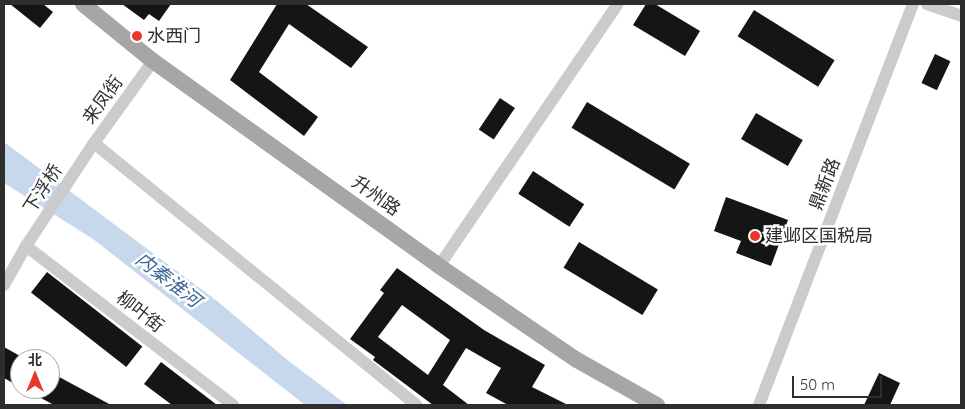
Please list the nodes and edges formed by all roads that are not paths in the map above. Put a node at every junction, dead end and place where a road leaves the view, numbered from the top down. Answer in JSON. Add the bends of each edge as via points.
{"nodes":[{"id":1,"x":82,"y":4,"type":"edge"},
{"id":2,"x":618,"y":4,"type":"edge"},
{"id":3,"x":912,"y":4,"type":"edge"},
{"id":4,"x":927,"y":4,"type":"edge"},
{"id":5,"x":961,"y":16,"type":"edge"},
{"id":6,"x":153,"y":61,"type":"junction"},
{"id":7,"x":94,"y":143,"type":"junction"},
{"id":8,"x":82,"y":161,"type":"joint"},
{"id":9,"x":30,"y":241,"type":"junction"},
{"id":10,"x":439,"y":266,"type":"junction"},
{"id":11,"x":4,"y":285,"type":"edge"},
{"id":12,"x":233,"y":405,"type":"edge"},
{"id":13,"x":416,"y":405,"type":"edge"},
{"id":14,"x":657,"y":405,"type":"edge"},
{"id":15,"x":759,"y":405,"type":"edge"}],
"edges":[{"from":1,"to":6,"type":"main road","name":"升州路"},
{"from":2,"to":10,"type":"street"},
{"from":3,"to":15,"type":"street","name":"鼎新路"},
{"from":4,"to":5,"type":"street"},
{"from":6,"to":7,"type":"street","name":"来凤街"},
{"from":6,"to":10,"type":"main road","name":"升州路"},
{"from":7,"to":8,"type":"street","name":"来凤街"},
{"from":7,"to":13,"type":"street"},
{"from":8,"to":9,"type":"street","name":"下浮桥"},
{"from":9,"to":11,"type":"street"},
{"from":9,"to":12,"type":"street","name":"柳叶街"},
{"from":10,"to":14,"type":"main road","name":"升州路","via":[[577,360]]}]}
